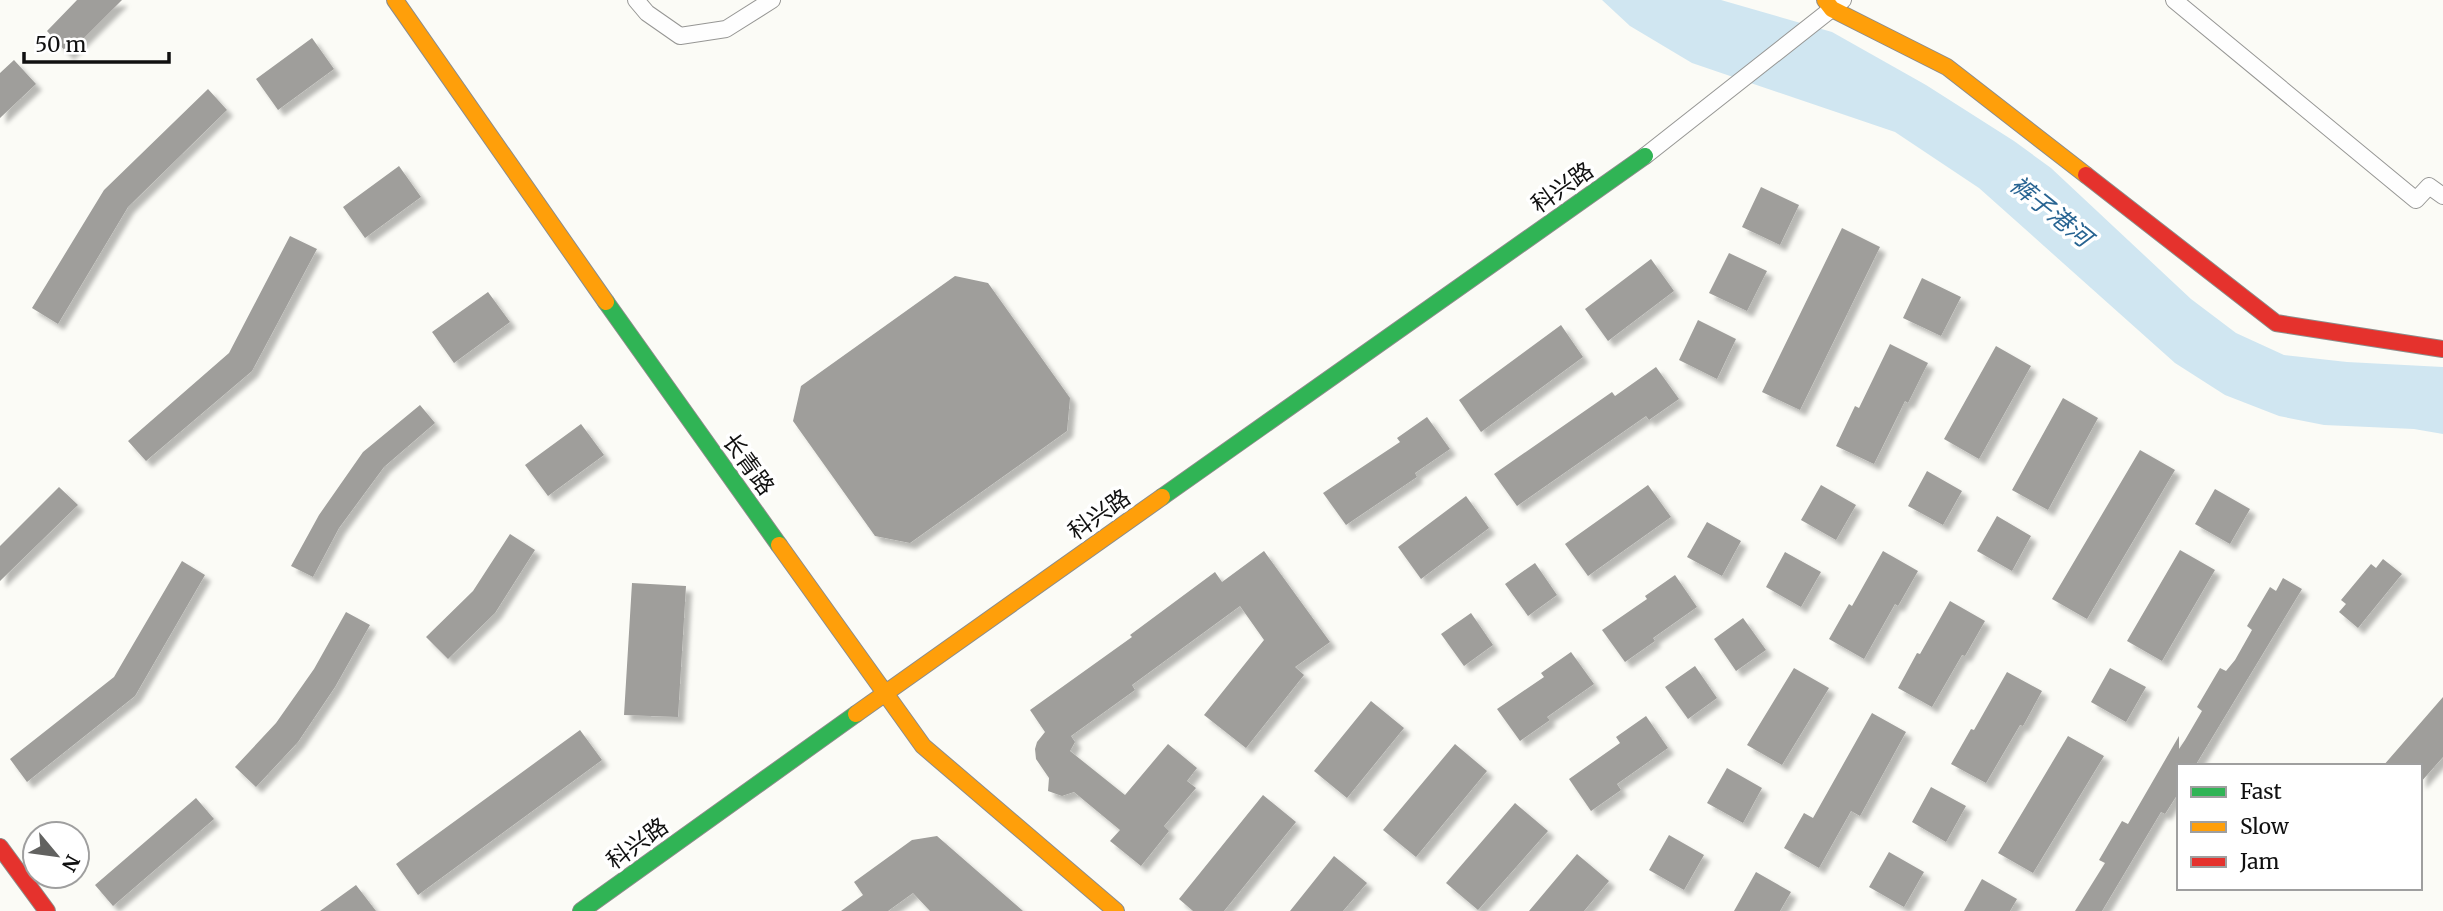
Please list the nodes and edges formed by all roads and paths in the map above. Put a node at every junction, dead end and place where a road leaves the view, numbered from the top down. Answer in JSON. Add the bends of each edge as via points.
{"nodes":[{"id":1,"x":395,"y":0,"type":"edge"},
{"id":2,"x":636,"y":0,"type":"edge"},
{"id":3,"x":772,"y":0,"type":"edge"},
{"id":4,"x":2174,"y":0,"type":"edge"},
{"id":5,"x":1833,"y":3,"type":"edge"},
{"id":6,"x":2443,"y":196,"type":"edge"},
{"id":7,"x":2443,"y":349,"type":"edge"},
{"id":8,"x":885,"y":693,"type":"junction"},
{"id":9,"x":0,"y":847,"type":"edge"},
{"id":10,"x":47,"y":911,"type":"edge"},
{"id":11,"x":582,"y":911,"type":"edge"},
{"id":12,"x":1115,"y":911,"type":"edge"}],
"edges":[{"from":1,"to":8,"type":"street","name":"长青路"},
{"from":2,"to":3,"type":"street","via":[[680,36],[726,29]]},
{"from":4,"to":6,"type":"street","via":[[2416,200],[2429,186]]},
{"from":5,"to":7,"type":"street","via":[[1947,67],[2276,323]]},
{"from":5,"to":8,"type":"street","name":"科兴路","via":[[1645,156]]},
{"from":8,"to":11,"type":"street","name":"科兴路"},
{"from":8,"to":12,"type":"street","name":"长青路","via":[[923,746]]},
{"from":9,"to":10,"type":"street"}]}
